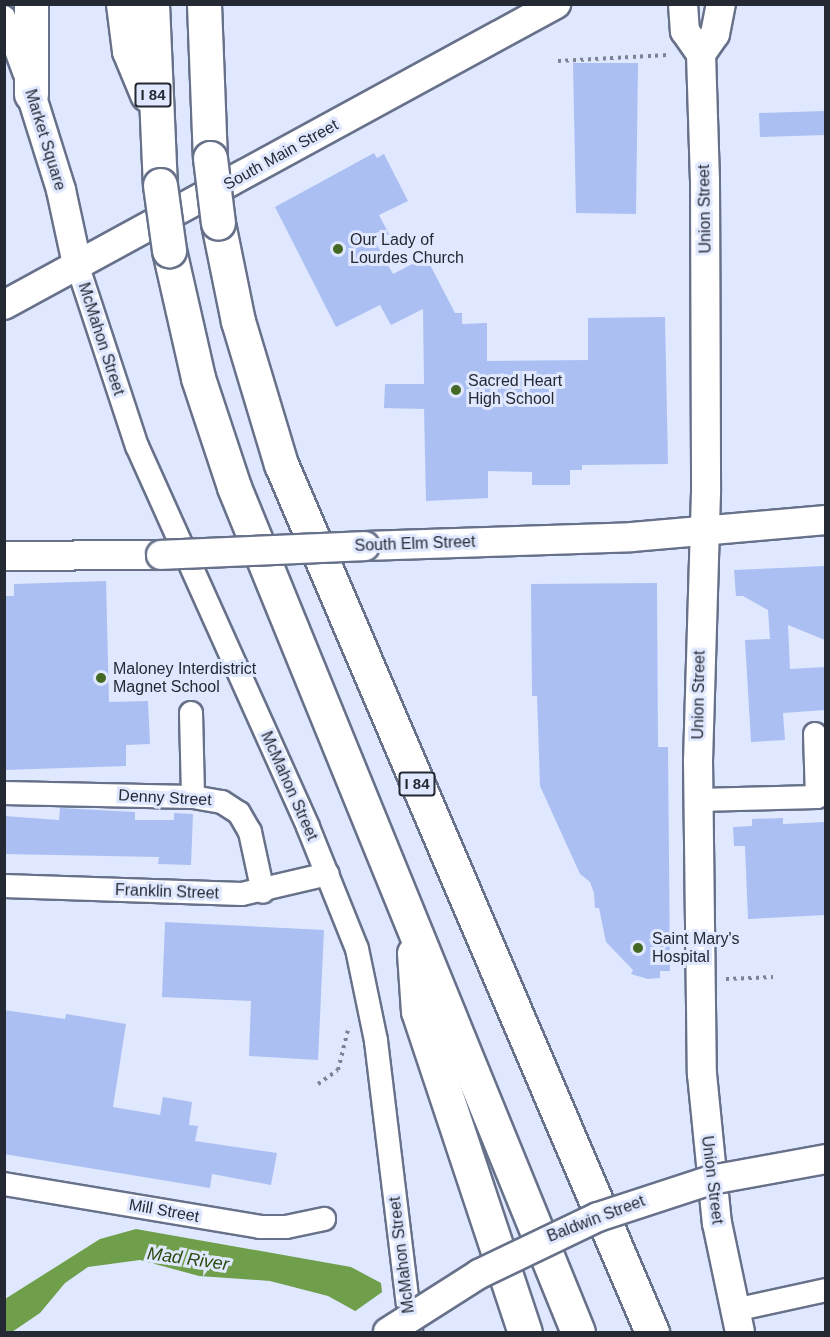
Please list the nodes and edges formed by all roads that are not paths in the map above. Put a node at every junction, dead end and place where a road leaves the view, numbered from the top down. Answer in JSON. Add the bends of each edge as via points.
{"nodes":[{"id":1,"x":31,"y":4,"type":"edge"},
{"id":2,"x":123,"y":4,"type":"edge"},
{"id":3,"x":152,"y":4,"type":"edge"},
{"id":4,"x":556,"y":4,"type":"edge"},
{"id":5,"x":683,"y":4,"type":"edge"},
{"id":6,"x":722,"y":4,"type":"edge"},
{"id":7,"x":206,"y":9,"type":"edge"},
{"id":8,"x":4,"y":17,"type":"edge"},
{"id":9,"x":701,"y":54,"type":"junction"},
{"id":10,"x":31,"y":93,"type":"junction"},
{"id":11,"x":154,"y":106,"type":"junction"},
{"id":12,"x":77,"y":264,"type":"junction"},
{"id":13,"x":4,"y":305,"type":"edge"},
{"id":14,"x":825,"y":520,"type":"edge"},
{"id":15,"x":705,"y":530,"type":"junction"},
{"id":16,"x":4,"y":556,"type":"edge"},
{"id":17,"x":191,"y":713,"type":"dead end"},
{"id":18,"x":815,"y":734,"type":"dead end"},
{"id":19,"x":4,"y":794,"type":"edge"},
{"id":20,"x":193,"y":797,"type":"junction"},
{"id":21,"x":698,"y":800,"type":"junction"},
{"id":22,"x":821,"y":800,"type":"edge"},
{"id":23,"x":327,"y":874,"type":"junction"},
{"id":24,"x":4,"y":886,"type":"edge"},
{"id":25,"x":263,"y":892,"type":"junction"},
{"id":26,"x":411,"y":921,"type":"junction"},
{"id":27,"x":825,"y":1159,"type":"edge"},
{"id":28,"x":4,"y":1184,"type":"edge"},
{"id":29,"x":324,"y":1219,"type":"dead end"},
{"id":30,"x":825,"y":1290,"type":"edge"},
{"id":31,"x":737,"y":1321,"type":"edge"},
{"id":32,"x":412,"y":1323,"type":"edge"},
{"id":33,"x":388,"y":1332,"type":"edge"},
{"id":34,"x":525,"y":1332,"type":"edge"},
{"id":35,"x":579,"y":1332,"type":"edge"},
{"id":36,"x":652,"y":1332,"type":"edge"}],
"edges":[{"from":1,"to":10,"type":"highway"},
{"from":2,"to":11,"type":"highway","via":[[129,51]]},
{"from":3,"to":11,"type":"highway","number":"I 84"},
{"from":4,"to":12,"type":"main road","name":"South Main Street"},
{"from":5,"to":9,"type":"main road","via":[[685,31]]},
{"from":6,"to":9,"type":"main road","via":[[715,34]]},
{"from":7,"to":36,"type":"highway","number":"I 84","bridge":true,"via":[[210,158],[218,223],[237,321],[284,473]]},
{"from":8,"to":10,"type":"street","name":"Market Square"},
{"from":9,"to":15,"type":"main road","name":"Union Street","via":[[706,237]]},
{"from":10,"to":12,"type":"main road","name":"Market Square","via":[[61,190]]},
{"from":11,"to":26,"type":"highway","number":"I 84","bridge":true,"via":[[169,250],[198,378],[234,487]]},
{"from":12,"to":13,"type":"main road","name":"South Main Street"},
{"from":12,"to":23,"type":"street","name":"McMahon Street","via":[[137,446]]},
{"from":14,"to":15,"type":"main road","name":"South Elm Street"},
{"from":15,"to":16,"type":"main road","name":"South Elm Street","bridge":true,"via":[[632,537],[161,555]]},
{"from":15,"to":21,"type":"main road","name":"Union Street"},
{"from":17,"to":20,"type":"street"},
{"from":18,"to":22,"type":"street"},
{"from":19,"to":20,"type":"street","name":"Denny Street"},
{"from":20,"to":25,"type":"street","name":"Denny Street","via":[[222,802],[245,821]]},
{"from":21,"to":22,"type":"street"},
{"from":21,"to":31,"type":"main road","name":"Union Street","via":[[700,981],[710,1169]]},
{"from":23,"to":25,"type":"street","name":"Franklin Street"},
{"from":23,"to":32,"type":"street","name":"McMahon Street","via":[[357,948],[371,1006]]},
{"from":24,"to":25,"type":"street","name":"Franklin Street"},
{"from":26,"to":34,"type":"highway","via":[[418,1011]]},
{"from":26,"to":35,"type":"highway","number":"I 84"},
{"from":27,"to":33,"type":"main road","name":"Baldwin Street","bridge":true,"via":[[711,1180],[588,1220],[479,1274]]},
{"from":28,"to":29,"type":"street","name":"Mill Street","via":[[260,1227],[286,1227]]},
{"from":30,"to":31,"type":"street"}]}
